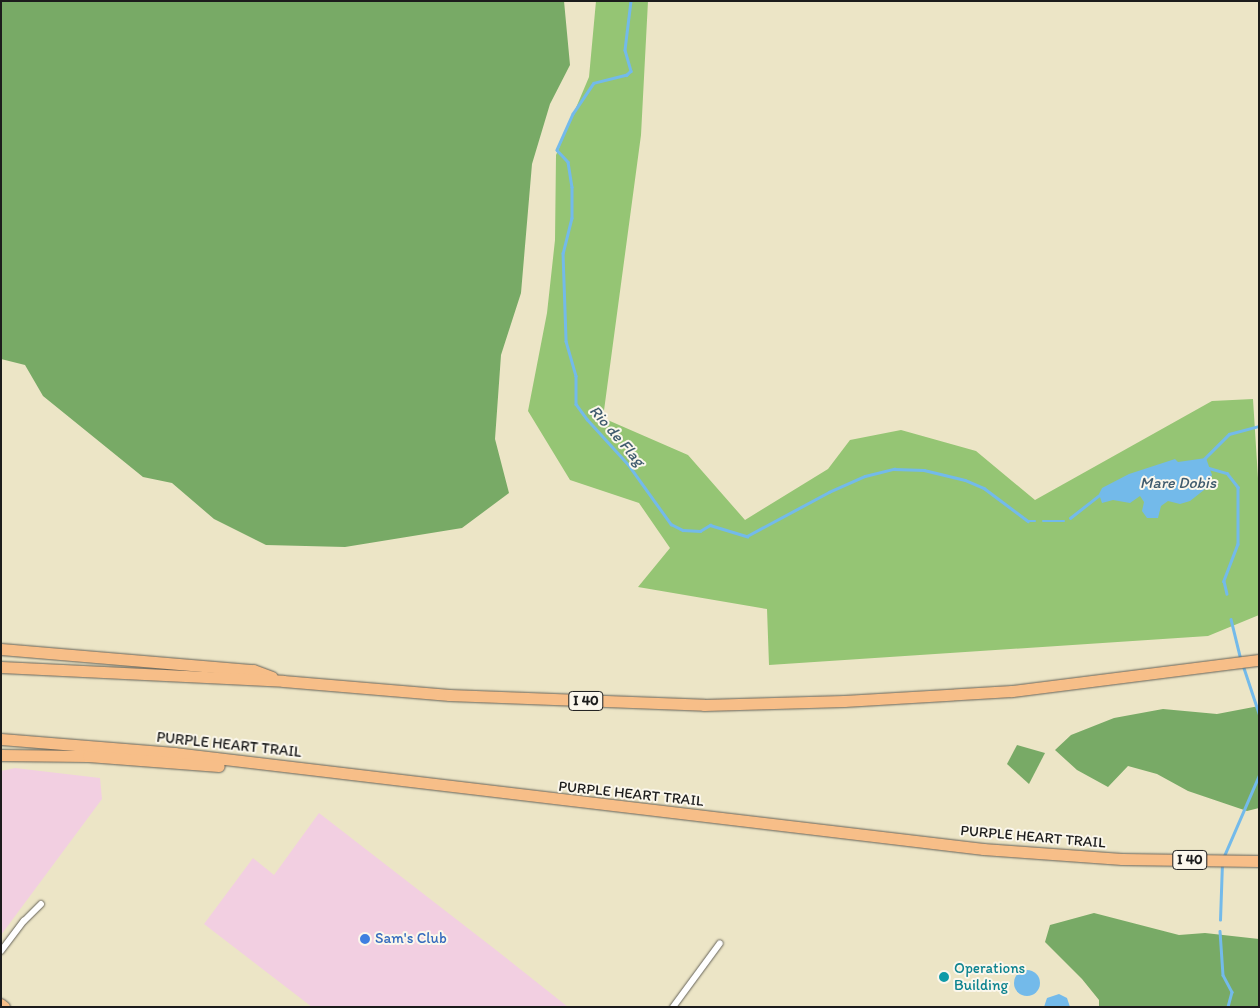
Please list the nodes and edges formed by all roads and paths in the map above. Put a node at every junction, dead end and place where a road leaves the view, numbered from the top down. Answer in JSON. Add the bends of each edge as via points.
{"nodes":[{"id":1,"x":1,"y":649,"type":"edge"},
{"id":2,"x":1259,"y":660,"type":"edge"},
{"id":3,"x":1,"y":667,"type":"edge"},
{"id":4,"x":283,"y":681,"type":"junction"},
{"id":5,"x":1,"y":739,"type":"edge"},
{"id":6,"x":1,"y":756,"type":"edge"},
{"id":7,"x":378,"y":777,"type":"junction"},
{"id":8,"x":1259,"y":861,"type":"edge"},
{"id":9,"x":41,"y":904,"type":"dead end"},
{"id":10,"x":720,"y":943,"type":"dead end"},
{"id":11,"x":1,"y":951,"type":"edge"},
{"id":12,"x":1,"y":1004,"type":"edge"},
{"id":13,"x":5,"y":1007,"type":"edge"},
{"id":14,"x":673,"y":1007,"type":"edge"}],
"edges":[{"from":1,"to":4,"type":"highway","via":[[253,670]]},
{"from":2,"to":4,"type":"highway","number":"I 40","via":[[1012,691],[914,698],[704,705],[449,695]]},
{"from":3,"to":4,"type":"highway","number":"I 40"},
{"from":5,"to":7,"type":"highway","name":"PURPLE HEART TRAIL","number":"I 40","via":[[174,753]]},
{"from":6,"to":7,"type":"highway","via":[[97,757],[356,779]]},
{"from":7,"to":8,"type":"highway","name":"PURPLE HEART TRAIL","number":"I 40","via":[[923,843],[1122,860]]},
{"from":9,"to":11,"type":"street"},
{"from":10,"to":14,"type":"street"},
{"from":12,"to":13,"type":"main road"}]}
